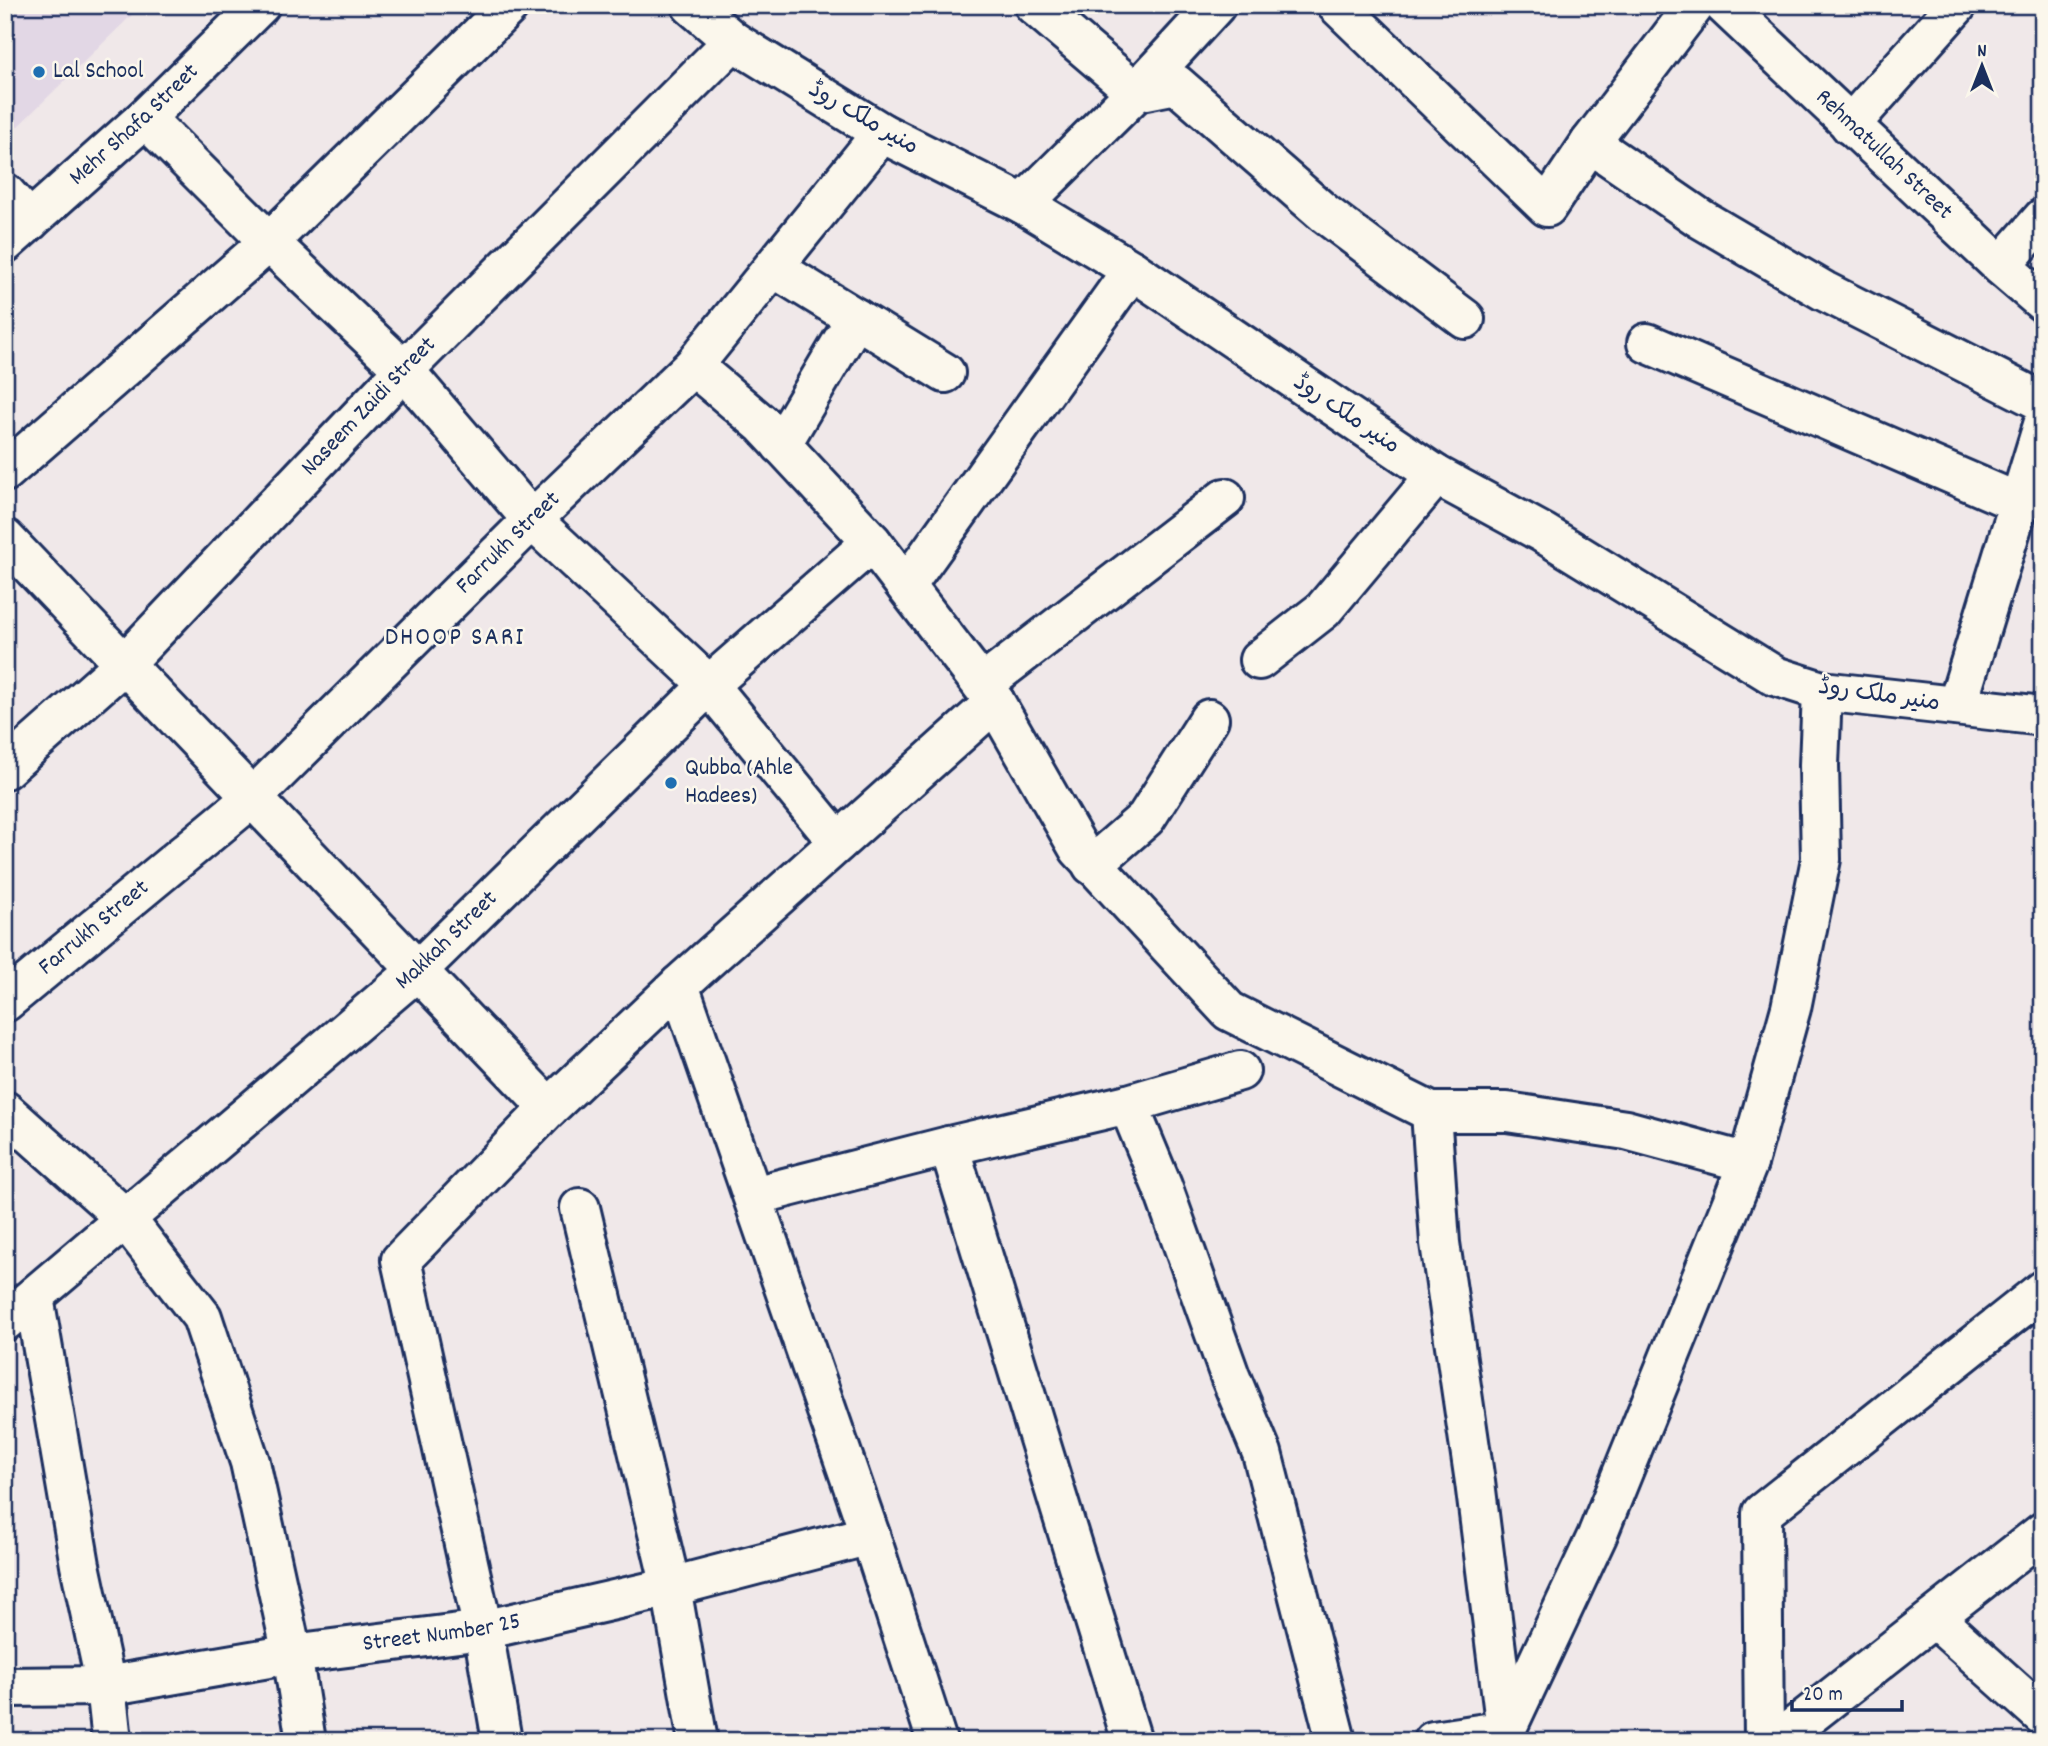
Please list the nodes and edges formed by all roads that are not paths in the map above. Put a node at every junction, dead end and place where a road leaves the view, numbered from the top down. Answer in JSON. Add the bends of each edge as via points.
{"nodes":[{"id":1,"x":260,"y":5,"type":"edge"},
{"id":2,"x":510,"y":5,"type":"edge"},
{"id":3,"x":691,"y":5,"type":"edge"},
{"id":4,"x":1034,"y":5,"type":"edge"},
{"id":5,"x":1216,"y":5,"type":"edge"},
{"id":6,"x":1337,"y":5,"type":"edge"},
{"id":7,"x":1695,"y":5,"type":"edge"},
{"id":8,"x":1724,"y":5,"type":"edge"},
{"id":9,"x":1957,"y":5,"type":"edge"},
{"id":10,"x":733,"y":41,"type":"junction"},
{"id":11,"x":1136,"y":92,"type":"junction"},
{"id":12,"x":145,"y":118,"type":"junction"},
{"id":13,"x":1850,"y":125,"type":"junction"},
{"id":14,"x":881,"y":133,"type":"junction"},
{"id":15,"x":1590,"y":143,"type":"junction"},
{"id":16,"x":5,"y":193,"type":"edge"},
{"id":17,"x":1023,"y":204,"type":"junction"},
{"id":18,"x":2043,"y":218,"type":"edge"},
{"id":19,"x":18,"y":232,"type":"edge"},
{"id":20,"x":269,"y":242,"type":"junction"},
{"id":21,"x":2001,"y":266,"type":"junction"},
{"id":22,"x":774,"y":268,"type":"junction"},
{"id":23,"x":1132,"y":270,"type":"junction"},
{"id":24,"x":2043,"y":302,"type":"edge"},
{"id":25,"x":856,"y":318,"type":"junction"},
{"id":26,"x":1465,"y":319,"type":"dead end"},
{"id":27,"x":1647,"y":343,"type":"dead end"},
{"id":28,"x":693,"y":366,"type":"junction"},
{"id":29,"x":404,"y":370,"type":"junction"},
{"id":30,"x":945,"y":373,"type":"dead end"},
{"id":31,"x":2043,"y":402,"type":"edge"},
{"id":32,"x":2043,"y":425,"type":"edge"},
{"id":33,"x":781,"y":445,"type":"junction"},
{"id":34,"x":5,"y":472,"type":"edge"},
{"id":35,"x":1436,"y":475,"type":"junction"},
{"id":36,"x":1225,"y":498,"type":"dead end"},
{"id":37,"x":2019,"y":503,"type":"junction"},
{"id":38,"x":532,"y":520,"type":"junction"},
{"id":39,"x":5,"y":539,"type":"edge"},
{"id":40,"x":872,"y":542,"type":"junction"},
{"id":41,"x":906,"y":586,"type":"junction"},
{"id":42,"x":1259,"y":660,"type":"dead end"},
{"id":43,"x":124,"y":663,"type":"junction"},
{"id":44,"x":709,"y":685,"type":"junction"},
{"id":45,"x":1822,"y":691,"type":"junction"},
{"id":46,"x":988,"y":694,"type":"junction"},
{"id":47,"x":1957,"y":706,"type":"junction"},
{"id":48,"x":2043,"y":716,"type":"edge"},
{"id":49,"x":1209,"y":719,"type":"dead end"},
{"id":50,"x":5,"y":769,"type":"edge"},
{"id":51,"x":252,"y":798,"type":"junction"},
{"id":52,"x":838,"y":842,"type":"junction"},
{"id":53,"x":1092,"y":865,"type":"junction"},
{"id":54,"x":418,"y":970,"type":"junction"},
{"id":55,"x":679,"y":985,"type":"junction"},
{"id":56,"x":5,"y":1002,"type":"edge"},
{"id":57,"x":1240,"y":1071,"type":"dead end"},
{"id":58,"x":1128,"y":1104,"type":"junction"},
{"id":59,"x":549,"y":1108,"type":"junction"},
{"id":60,"x":5,"y":1111,"type":"edge"},
{"id":61,"x":1431,"y":1112,"type":"junction"},
{"id":62,"x":948,"y":1146,"type":"junction"},
{"id":63,"x":1748,"y":1163,"type":"junction"},
{"id":64,"x":753,"y":1196,"type":"junction"},
{"id":65,"x":580,"y":1208,"type":"dead end"},
{"id":66,"x":125,"y":1217,"type":"junction"},
{"id":67,"x":2043,"y":1290,"type":"edge"},
{"id":68,"x":34,"y":1297,"type":"junction"},
{"id":69,"x":5,"y":1321,"type":"edge"},
{"id":70,"x":2043,"y":1532,"type":"edge"},
{"id":71,"x":870,"y":1535,"type":"junction"},
{"id":72,"x":671,"y":1587,"type":"junction"},
{"id":73,"x":1934,"y":1618,"type":"junction"},
{"id":74,"x":483,"y":1630,"type":"junction"},
{"id":75,"x":292,"y":1654,"type":"junction"},
{"id":76,"x":106,"y":1686,"type":"junction"},
{"id":77,"x":5,"y":1687,"type":"edge"},
{"id":78,"x":2043,"y":1716,"type":"edge"},
{"id":79,"x":1504,"y":1735,"type":"edge"},
{"id":80,"x":112,"y":1741,"type":"edge"},
{"id":81,"x":306,"y":1741,"type":"edge"},
{"id":82,"x":502,"y":1741,"type":"edge"},
{"id":83,"x":698,"y":1741,"type":"edge"},
{"id":84,"x":937,"y":1741,"type":"edge"},
{"id":85,"x":1132,"y":1741,"type":"edge"},
{"id":86,"x":1336,"y":1741,"type":"edge"},
{"id":87,"x":1433,"y":1741,"type":"edge"},
{"id":88,"x":1763,"y":1741,"type":"edge"},
{"id":89,"x":1777,"y":1741,"type":"edge"}],
"edges":[{"from":1,"to":12,"type":"street","name":"Mehr Shafa Street"},
{"from":2,"to":20,"type":"street"},
{"from":3,"to":10,"type":"street","name":"منیر ملک روڈ"},
{"from":4,"to":11,"type":"street"},
{"from":5,"to":11,"type":"street"},
{"from":6,"to":15,"type":"street","via":[[1547,207]]},
{"from":7,"to":15,"type":"street"},
{"from":8,"to":13,"type":"street","name":"Rehmatullah Street"},
{"from":9,"to":13,"type":"street"},
{"from":10,"to":14,"type":"street","name":"منیر ملک روڈ"},
{"from":10,"to":29,"type":"street","name":"Naseem Zaidi Street"},
{"from":11,"to":17,"type":"street"},
{"from":11,"to":26,"type":"street","via":[[1176,84],[1324,213]]},
{"from":12,"to":19,"type":"street","name":"Mehr Shafa Street"},
{"from":12,"to":20,"type":"street"},
{"from":13,"to":21,"type":"street","name":"Rehmatullah Street"},
{"from":14,"to":17,"type":"street","name":"منیر ملک روڈ"},
{"from":14,"to":22,"type":"street","name":"Farrukh Street"},
{"from":15,"to":31,"type":"street","via":[[1701,219],[1824,291]]},
{"from":16,"to":19,"type":"street"},
{"from":17,"to":23,"type":"street","name":"منیر ملک روڈ"},
{"from":18,"to":21,"type":"street"},
{"from":20,"to":29,"type":"street"},
{"from":20,"to":34,"type":"street"},
{"from":21,"to":24,"type":"street","name":"Rehmatullah Street"},
{"from":22,"to":25,"type":"street"},
{"from":22,"to":28,"type":"street","name":"Farrukh Street"},
{"from":23,"to":35,"type":"street","name":"منیر ملک روڈ"},
{"from":23,"to":41,"type":"street"},
{"from":25,"to":30,"type":"street"},
{"from":25,"to":33,"type":"street"},
{"from":27,"to":37,"type":"street"},
{"from":28,"to":33,"type":"street"},
{"from":28,"to":38,"type":"street","name":"Farrukh Street"},
{"from":29,"to":38,"type":"street"},
{"from":29,"to":43,"type":"street","name":"Naseem Zaidi Street"},
{"from":32,"to":37,"type":"street"},
{"from":33,"to":40,"type":"street"},
{"from":35,"to":42,"type":"street","via":[[1323,610]]},
{"from":35,"to":45,"type":"street","name":"منیر ملک روڈ","via":[[1543,533],[1775,676]]},
{"from":36,"to":46,"type":"street"},
{"from":37,"to":47,"type":"street"},
{"from":38,"to":44,"type":"street"},
{"from":38,"to":51,"type":"street","name":"Farrukh Street"},
{"from":39,"to":43,"type":"street"},
{"from":40,"to":41,"type":"street"},
{"from":40,"to":44,"type":"street","name":"Makkah Street"},
{"from":41,"to":46,"type":"street"},
{"from":43,"to":50,"type":"street","name":"Naseem Zaidi Street"},
{"from":43,"to":51,"type":"street"},
{"from":44,"to":52,"type":"street"},
{"from":44,"to":54,"type":"street","name":"Makkah Street"},
{"from":45,"to":47,"type":"street","name":"منیر ملک روڈ"},
{"from":45,"to":63,"type":"street","via":[[1821,859],[1791,1008]]},
{"from":46,"to":52,"type":"street"},
{"from":46,"to":53,"type":"street"},
{"from":47,"to":48,"type":"street","name":"منیر ملک روڈ"},
{"from":49,"to":53,"type":"street","via":[[1146,818]]},
{"from":51,"to":54,"type":"street"},
{"from":51,"to":56,"type":"street","name":"Farrukh Street"},
{"from":52,"to":55,"type":"street"},
{"from":53,"to":61,"type":"street","via":[[1229,1011]]},
{"from":54,"to":59,"type":"street"},
{"from":54,"to":66,"type":"street","name":"Makkah Street"},
{"from":55,"to":59,"type":"street"},
{"from":55,"to":64,"type":"street"},
{"from":57,"to":58,"type":"street"},
{"from":58,"to":62,"type":"street"},
{"from":58,"to":86,"type":"street","via":[[1262,1453]]},
{"from":59,"to":74,"type":"street","via":[[401,1260]]},
{"from":60,"to":66,"type":"street"},
{"from":61,"to":63,"type":"street","via":[[1507,1112],[1626,1130]]},
{"from":61,"to":79,"type":"street","via":[[1440,1243],[1475,1482]]},
{"from":62,"to":64,"type":"street"},
{"from":62,"to":85,"type":"street"},
{"from":63,"to":79,"type":"street","via":[[1597,1536]]},
{"from":64,"to":71,"type":"street"},
{"from":65,"to":72,"type":"street"},
{"from":66,"to":68,"type":"street","name":"Makkah Street"},
{"from":66,"to":75,"type":"street","via":[[202,1317],[250,1462]]},
{"from":67,"to":88,"type":"street","via":[[1762,1513]]},
{"from":68,"to":69,"type":"street","name":"Makkah Street"},
{"from":68,"to":76,"type":"street","via":[[80,1565]]},
{"from":70,"to":73,"type":"street"},
{"from":71,"to":72,"type":"street","name":"Street Number 25"},
{"from":71,"to":84,"type":"street"},
{"from":72,"to":74,"type":"street","name":"Street Number 25"},
{"from":72,"to":83,"type":"street"},
{"from":73,"to":78,"type":"street"},
{"from":73,"to":89,"type":"street"},
{"from":74,"to":75,"type":"street","name":"Street Number 25"},
{"from":74,"to":82,"type":"street"},
{"from":75,"to":76,"type":"street","name":"Street Number 25"},
{"from":75,"to":81,"type":"street"},
{"from":76,"to":77,"type":"street","name":"Street Number 25"},
{"from":76,"to":80,"type":"street"},
{"from":79,"to":87,"type":"street"}]}
